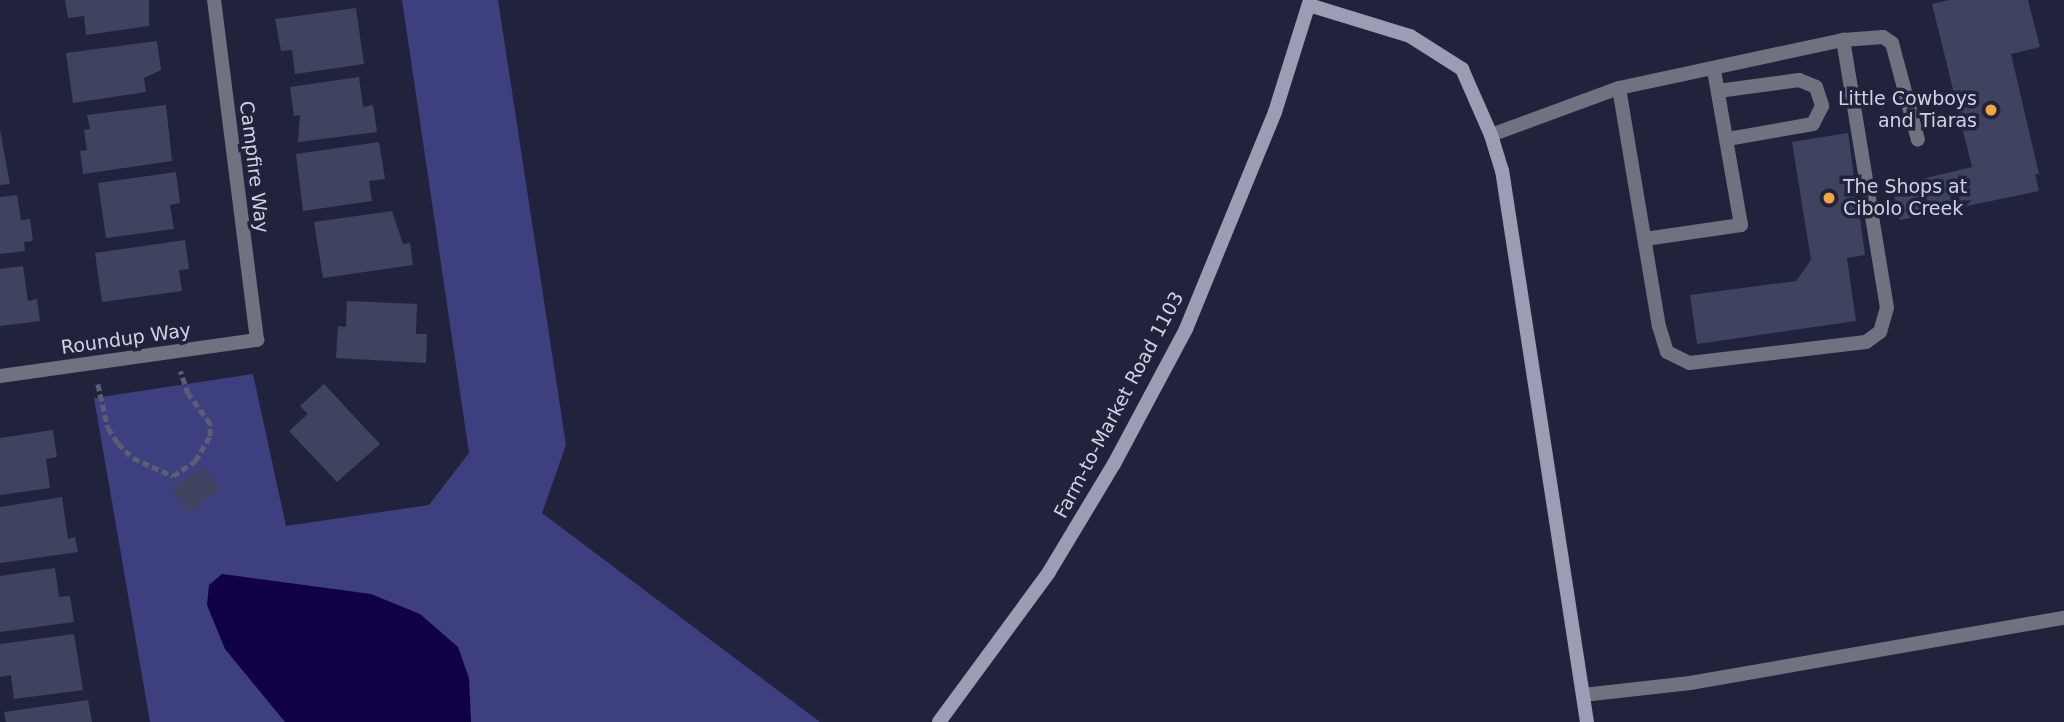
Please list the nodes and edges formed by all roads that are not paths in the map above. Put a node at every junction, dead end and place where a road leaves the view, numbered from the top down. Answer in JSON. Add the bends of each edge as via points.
{"nodes":[{"id":1,"x":214,"y":0,"type":"edge"},
{"id":2,"x":1310,"y":3,"type":"edge"},
{"id":3,"x":1843,"y":40,"type":"junction"},
{"id":4,"x":1714,"y":70,"type":"junction"},
{"id":5,"x":1619,"y":88,"type":"junction"},
{"id":6,"x":1718,"y":91,"type":"junction"},
{"id":7,"x":1491,"y":135,"type":"junction"},
{"id":8,"x":1728,"y":139,"type":"junction"},
{"id":9,"x":1918,"y":140,"type":"dead end"},
{"id":10,"x":1645,"y":239,"type":"junction"},
{"id":11,"x":257,"y":340,"type":"joint"},
{"id":12,"x":0,"y":376,"type":"edge"},
{"id":13,"x":2064,"y":618,"type":"edge"},
{"id":14,"x":1583,"y":695,"type":"junction"},
{"id":15,"x":939,"y":722,"type":"edge"},
{"id":16,"x":1587,"y":722,"type":"edge"}],
"edges":[{"from":1,"to":11,"type":"street","name":"Campfire Way"},
{"from":2,"to":7,"type":"main road","via":[[1410,36],[1462,69]]},
{"from":2,"to":15,"type":"main road","name":"Farm-to-Market Road 1103","via":[[1275,112],[1186,329],[1114,464],[1049,572]]},
{"from":3,"to":4,"type":"street"},
{"from":3,"to":9,"type":"street","via":[[1883,37],[1892,43]]},
{"from":3,"to":10,"type":"street","via":[[1888,308],[1880,332],[1866,342],[1690,363],[1667,352],[1658,326]]},
{"from":4,"to":5,"type":"street"},
{"from":4,"to":6,"type":"street"},
{"from":5,"to":7,"type":"street"},
{"from":5,"to":10,"type":"street"},
{"from":6,"to":8,"type":"street"},
{"from":6,"to":8,"type":"street","via":[[1799,80],[1816,87],[1822,106],[1813,124]]},
{"from":7,"to":14,"type":"main road","via":[[1504,184]]},
{"from":8,"to":10,"type":"street","via":[[1741,225]]},
{"from":11,"to":12,"type":"street","name":"Roundup Way"},
{"from":13,"to":14,"type":"street","via":[[1690,683]]},
{"from":14,"to":16,"type":"main road"}]}
